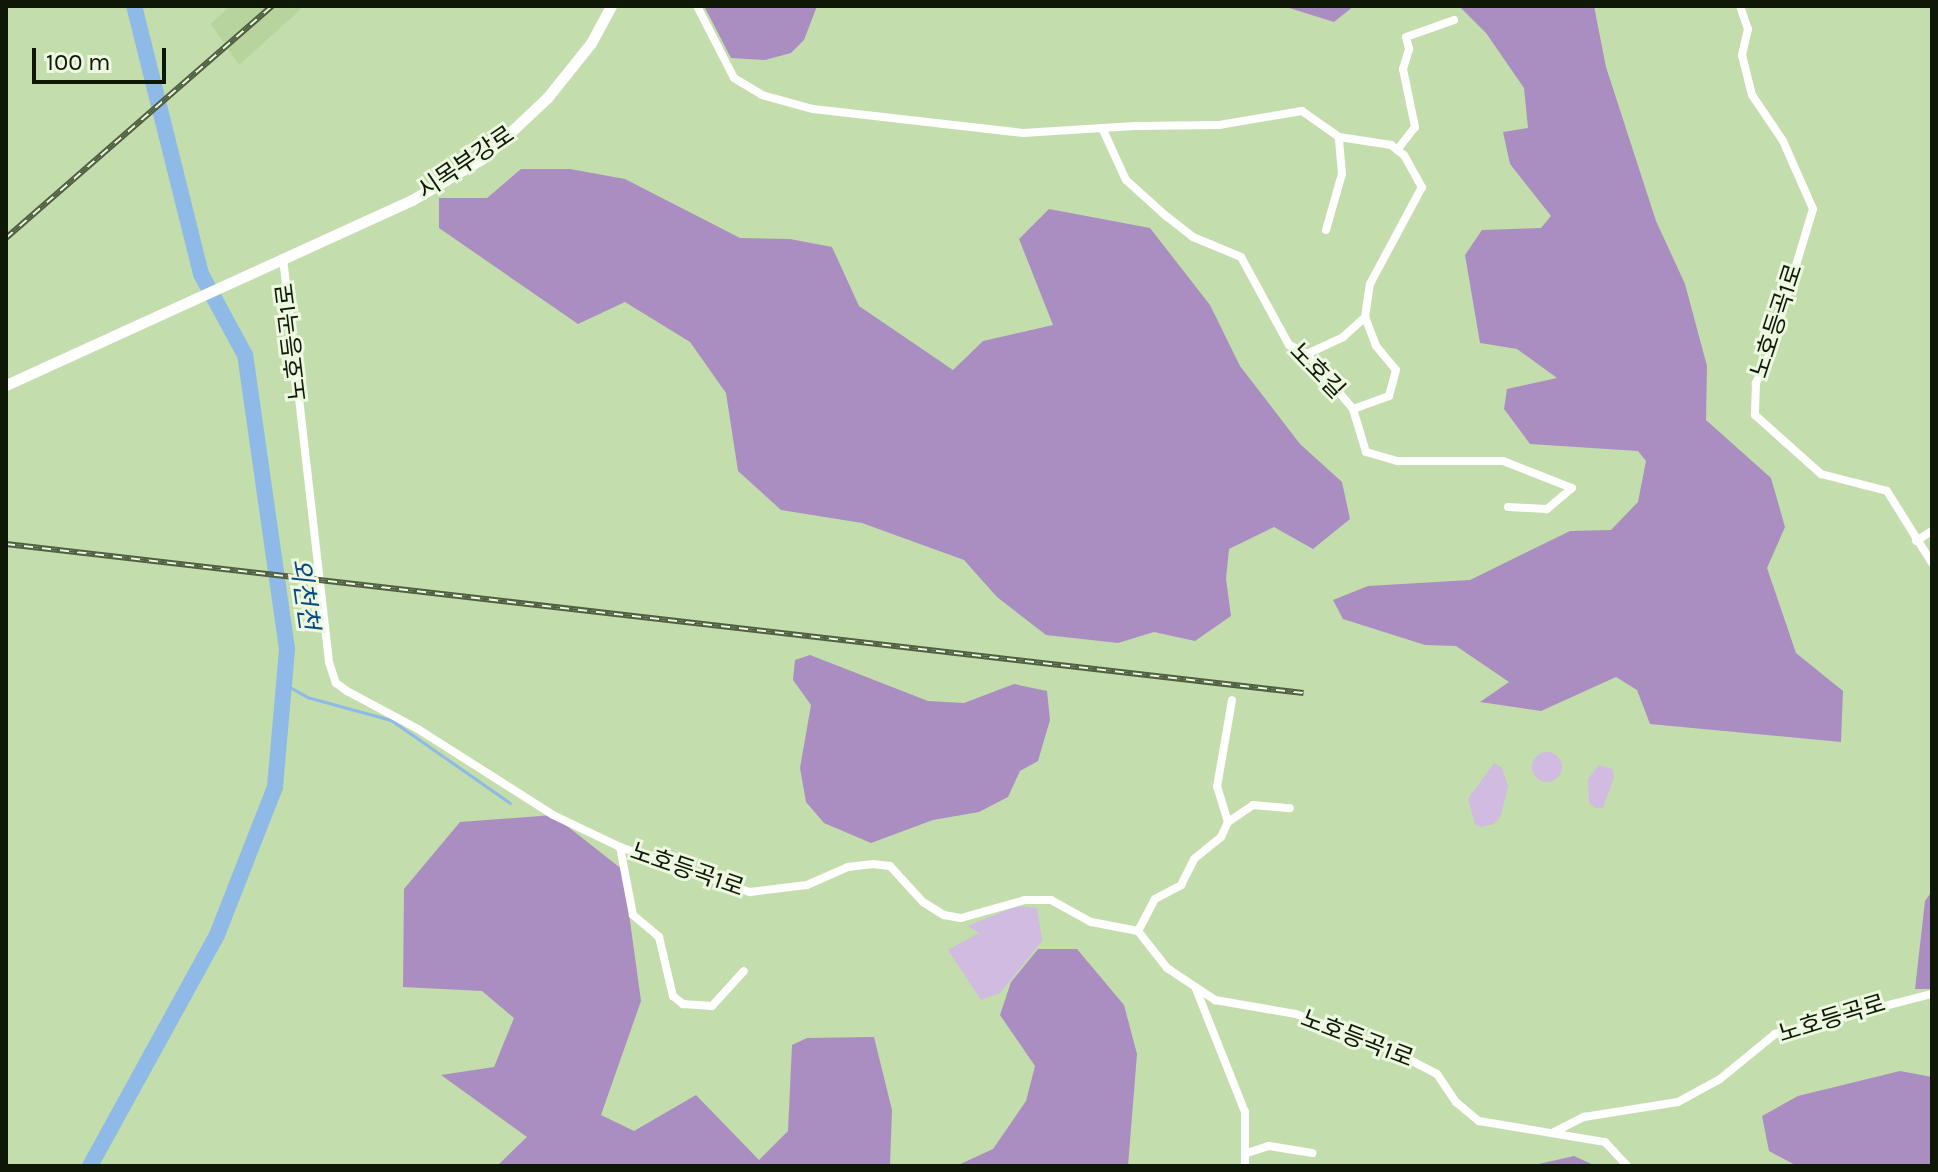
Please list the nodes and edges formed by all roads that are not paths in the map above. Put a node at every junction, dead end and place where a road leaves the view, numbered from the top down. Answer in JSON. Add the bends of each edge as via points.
{"nodes":[{"id":1,"x":611,"y":6,"type":"edge"},
{"id":2,"x":697,"y":6,"type":"edge"},
{"id":3,"x":1740,"y":6,"type":"edge"},
{"id":4,"x":1454,"y":20,"type":"dead end"},
{"id":5,"x":1103,"y":130,"type":"junction"},
{"id":6,"x":1339,"y":137,"type":"junction"},
{"id":7,"x":1397,"y":150,"type":"junction"},
{"id":8,"x":1326,"y":230,"type":"dead end"},
{"id":9,"x":279,"y":260,"type":"junction"},
{"id":10,"x":1365,"y":317,"type":"junction"},
{"id":11,"x":1307,"y":354,"type":"junction"},
{"id":12,"x":6,"y":385,"type":"edge"},
{"id":13,"x":1353,"y":409,"type":"junction"},
{"id":14,"x":1508,"y":507,"type":"dead end"},
{"id":15,"x":1932,"y":531,"type":"edge"},
{"id":16,"x":1916,"y":541,"type":"junction"},
{"id":17,"x":1932,"y":563,"type":"edge"},
{"id":18,"x":1232,"y":700,"type":"dead end"},
{"id":19,"x":1290,"y":808,"type":"dead end"},
{"id":20,"x":1228,"y":822,"type":"junction"},
{"id":21,"x":620,"y":847,"type":"junction"},
{"id":22,"x":1138,"y":931,"type":"junction"},
{"id":23,"x":744,"y":971,"type":"dead end"},
{"id":24,"x":1196,"y":989,"type":"junction"},
{"id":25,"x":1932,"y":994,"type":"edge"},
{"id":26,"x":1554,"y":1132,"type":"junction"},
{"id":27,"x":1247,"y":1153,"type":"junction"},
{"id":28,"x":1312,"y":1153,"type":"dead end"},
{"id":29,"x":1245,"y":1166,"type":"edge"},
{"id":30,"x":1627,"y":1166,"type":"edge"}],
"edges":[{"from":1,"to":9,"type":"main road","name":"시목부강로","via":[[591,43],[547,98],[483,158],[412,200]]},
{"from":2,"to":5,"type":"street","via":[[734,78],[782,102],[992,133]]},
{"from":3,"to":16,"type":"street","name":"노호등곡1로","via":[[1748,29],[1742,55],[1752,95],[1783,141],[1813,209],[1756,383],[1755,415],[1821,474],[1887,491]]},
{"from":4,"to":7,"type":"street","via":[[1406,37],[1403,75],[1415,127]]},
{"from":5,"to":6,"type":"street","via":[[1219,125],[1302,111]]},
{"from":5,"to":11,"type":"street","name":"노호길","via":[[1126,180],[1193,237],[1241,257],[1289,345]]},
{"from":6,"to":7,"type":"street","via":[[1378,141]]},
{"from":6,"to":8,"type":"street","via":[[1342,174]]},
{"from":7,"to":10,"type":"street","via":[[1422,187],[1370,284]]},
{"from":9,"to":12,"type":"main road","name":"시목부강로"},
{"from":9,"to":21,"type":"street","name":"노호등곡1로","via":[[329,662],[336,683],[553,815]]},
{"from":10,"to":11,"type":"street","via":[[1343,337]]},
{"from":10,"to":13,"type":"street","name":"노호길","via":[[1376,346],[1396,370],[1389,396]]},
{"from":11,"to":13,"type":"street","name":"노호길"},
{"from":13,"to":14,"type":"street","via":[[1366,452],[1398,461],[1503,461],[1572,488],[1547,509]]},
{"from":15,"to":16,"type":"street"},
{"from":16,"to":17,"type":"street","name":"노호등곡1로"},
{"from":18,"to":20,"type":"street","via":[[1217,787]]},
{"from":19,"to":20,"type":"street","via":[[1253,805]]},
{"from":20,"to":22,"type":"street","via":[[1221,837],[1194,859],[1181,885],[1155,899]]},
{"from":21,"to":22,"type":"street","name":"노호등곡1로","via":[[763,894],[807,885],[848,867],[890,866],[923,902],[944,915],[961,918],[1039,898],[1091,922]]},
{"from":21,"to":23,"type":"street","via":[[633,915],[659,937],[673,996],[683,1004],[712,1006]]},
{"from":22,"to":24,"type":"street","name":"노호등곡1로","via":[[1167,968]]},
{"from":24,"to":26,"type":"street","name":"노호등곡1로","via":[[1232,1007],[1296,1014],[1421,1063],[1479,1121]]},
{"from":24,"to":27,"type":"street","via":[[1245,1112]]},
{"from":25,"to":26,"type":"street","name":"노호등곡로","via":[[1775,1034],[1720,1079],[1678,1102],[1584,1117]]},
{"from":26,"to":30,"type":"street","via":[[1605,1142]]},
{"from":27,"to":28,"type":"street","via":[[1269,1146]]},
{"from":27,"to":29,"type":"street"}]}
